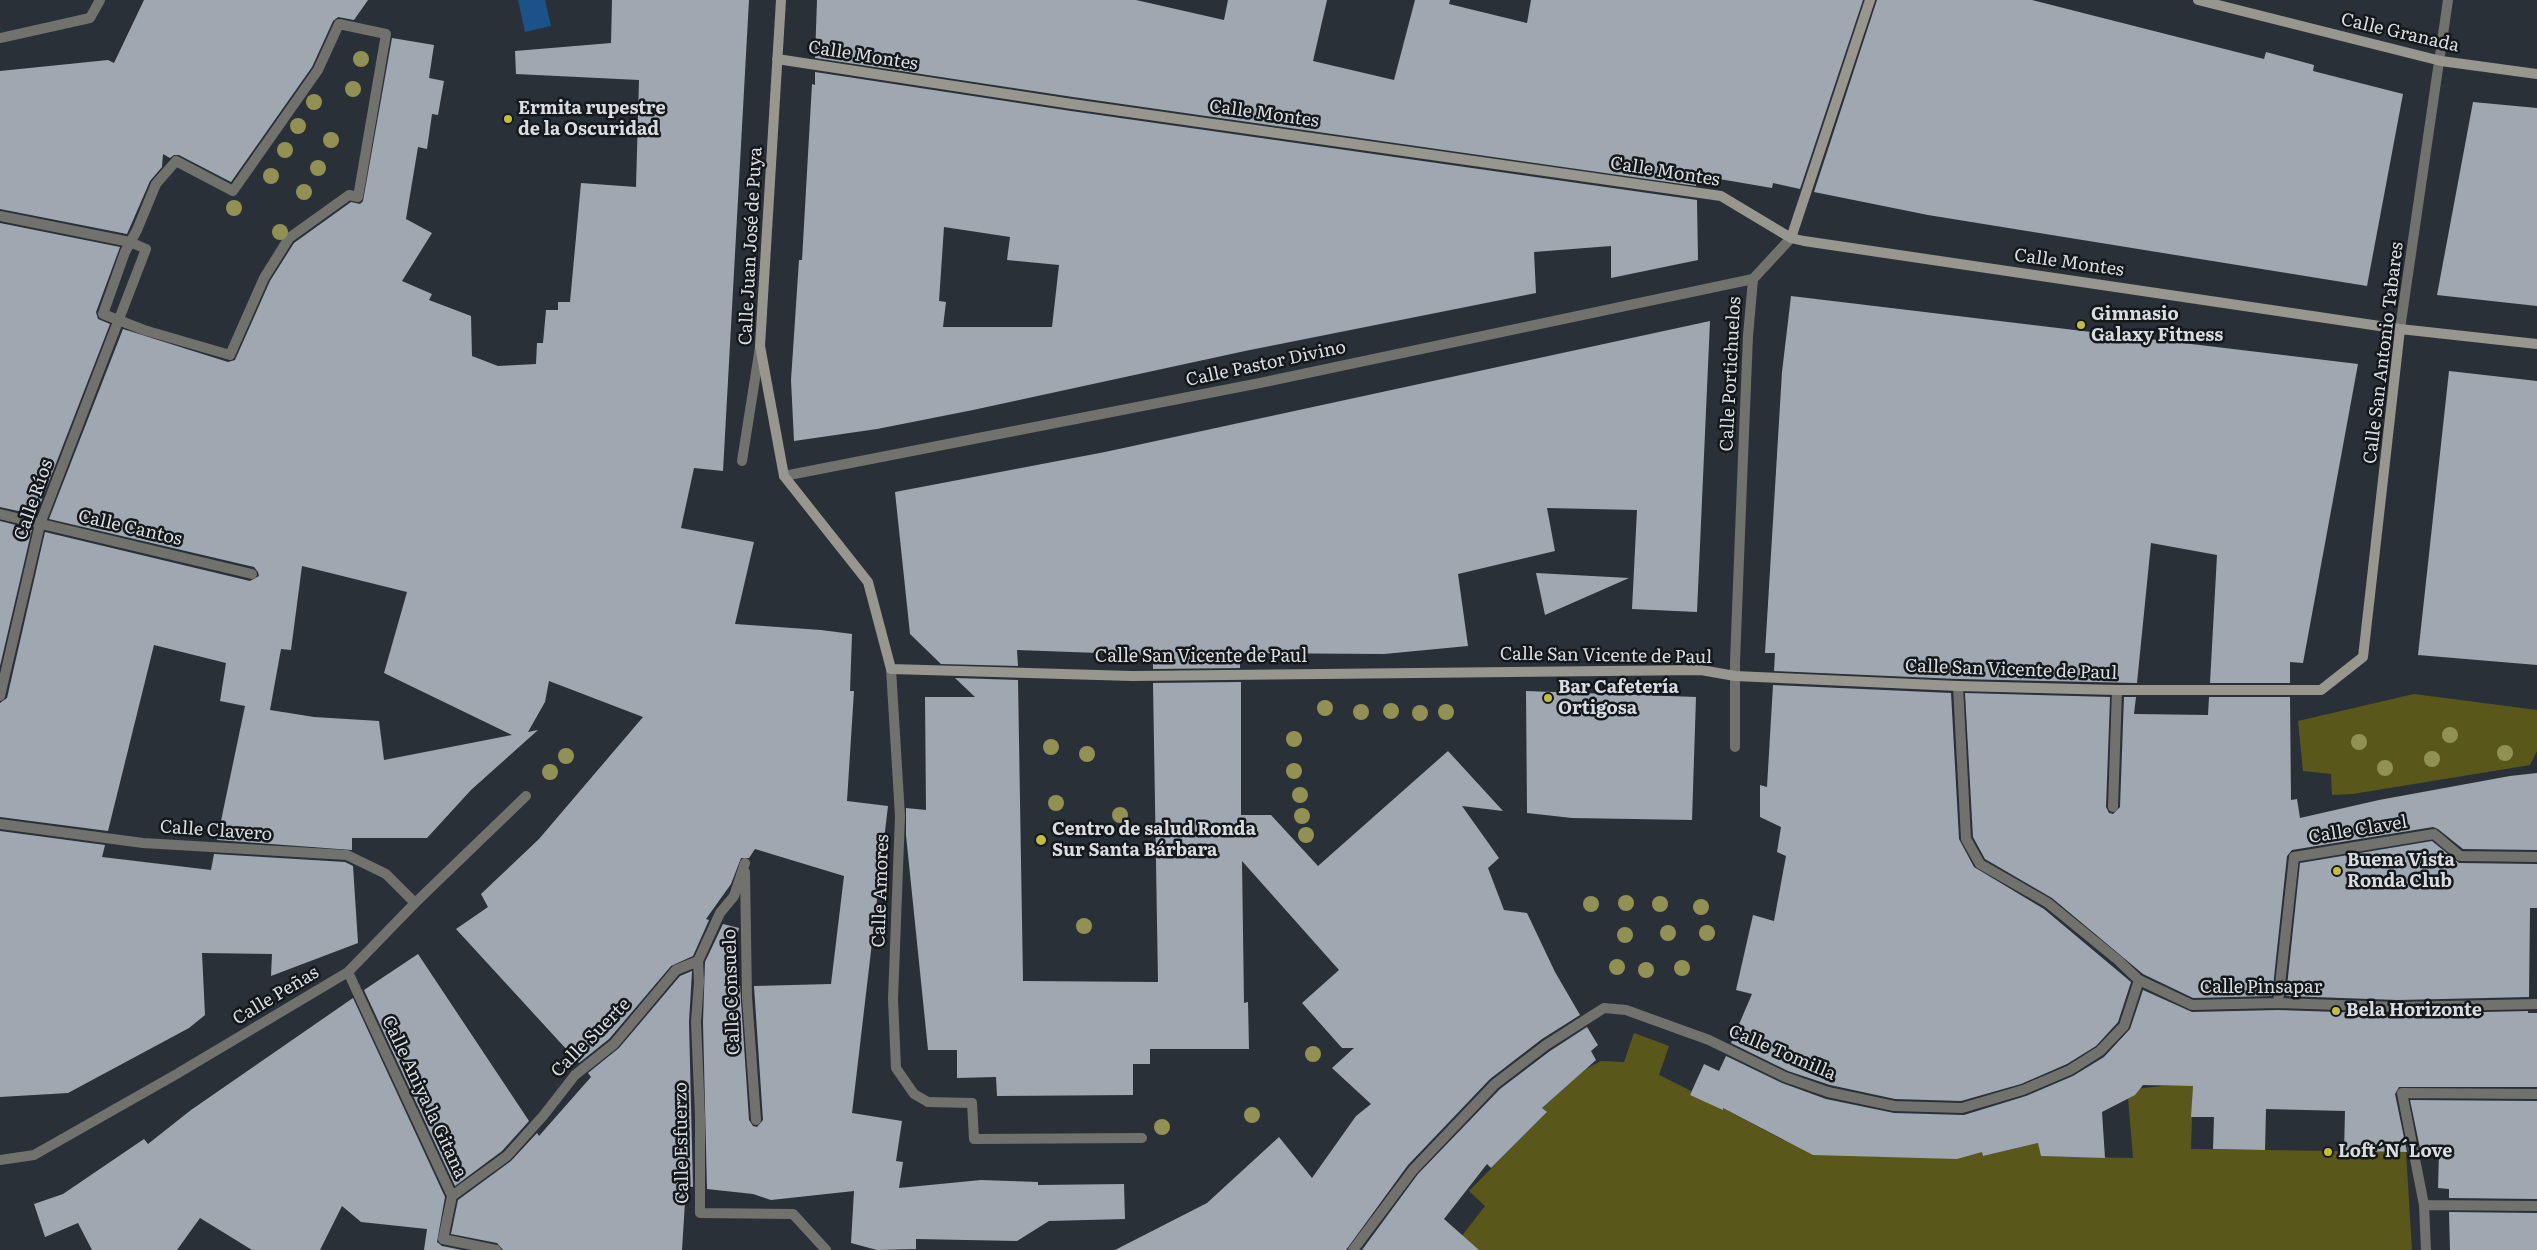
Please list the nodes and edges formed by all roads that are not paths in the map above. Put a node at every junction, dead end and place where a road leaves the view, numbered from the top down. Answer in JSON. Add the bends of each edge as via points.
{"nodes":[{"id":1,"x":100,"y":0,"type":"edge"},
{"id":2,"x":781,"y":0,"type":"edge"},
{"id":3,"x":1870,"y":0,"type":"edge"},
{"id":4,"x":2198,"y":0,"type":"edge"},
{"id":5,"x":2448,"y":0,"type":"edge"},
{"id":6,"x":0,"y":38,"type":"edge"},
{"id":7,"x":777,"y":59,"type":"junction"},
{"id":8,"x":2441,"y":61,"type":"junction"},
{"id":9,"x":2537,"y":74,"type":"edge"},
{"id":10,"x":0,"y":216,"type":"edge"},
{"id":11,"x":1791,"y":238,"type":"junction"},
{"id":12,"x":130,"y":242,"type":"junction"},
{"id":13,"x":1753,"y":279,"type":"junction"},
{"id":14,"x":118,"y":320,"type":"junction"},
{"id":15,"x":2400,"y":328,"type":"junction"},
{"id":16,"x":2537,"y":344,"type":"edge"},
{"id":17,"x":760,"y":346,"type":"junction"},
{"id":18,"x":742,"y":461,"type":"dead end"},
{"id":19,"x":784,"y":476,"type":"junction"},
{"id":20,"x":0,"y":514,"type":"edge"},
{"id":21,"x":40,"y":524,"type":"junction"},
{"id":22,"x":252,"y":574,"type":"dead end"},
{"id":23,"x":891,"y":669,"type":"junction"},
{"id":24,"x":1735,"y":676,"type":"junction"},
{"id":25,"x":1958,"y":686,"type":"junction"},
{"id":26,"x":2117,"y":690,"type":"junction"},
{"id":27,"x":2321,"y":690,"type":"joint"},
{"id":28,"x":0,"y":696,"type":"edge"},
{"id":29,"x":1735,"y":747,"type":"dead end"},
{"id":30,"x":526,"y":796,"type":"dead end"},
{"id":31,"x":2113,"y":807,"type":"dead end"},
{"id":32,"x":0,"y":824,"type":"edge"},
{"id":33,"x":2537,"y":857,"type":"edge"},
{"id":34,"x":415,"y":903,"type":"junction"},
{"id":35,"x":698,"y":961,"type":"junction"},
{"id":36,"x":348,"y":972,"type":"junction"},
{"id":37,"x":2139,"y":980,"type":"junction"},
{"id":38,"x":2278,"y":1003,"type":"junction"},
{"id":39,"x":2537,"y":1004,"type":"edge"},
{"id":40,"x":2537,"y":1094,"type":"edge"},
{"id":41,"x":756,"y":1120,"type":"dead end"},
{"id":42,"x":1142,"y":1138,"type":"dead end"},
{"id":43,"x":0,"y":1160,"type":"edge"},
{"id":44,"x":452,"y":1196,"type":"junction"},
{"id":45,"x":2424,"y":1205,"type":"junction"},
{"id":46,"x":2537,"y":1206,"type":"edge"},
{"id":47,"x":496,"y":1250,"type":"edge"},
{"id":48,"x":826,"y":1250,"type":"edge"},
{"id":49,"x":1353,"y":1250,"type":"edge"},
{"id":50,"x":2426,"y":1250,"type":"edge"}],
"edges":[{"from":1,"to":6,"type":"street","via":[[90,18]]},
{"from":2,"to":7,"type":"street","name":"Calle Juan José de Puya"},
{"from":3,"to":11,"type":"street","name":"Calle Portichuelos"},
{"from":4,"to":8,"type":"street","name":"Calle Granada"},
{"from":5,"to":8,"type":"street","name":"Calle San Antonio Tabares"},
{"from":7,"to":11,"type":"street","name":"Calle Montes","via":[[1721,196]]},
{"from":7,"to":17,"type":"street","name":"Calle Juan José de Puya"},
{"from":8,"to":9,"type":"street","name":"Calle Granada"},
{"from":8,"to":15,"type":"street","name":"Calle San Antonio Tabares"},
{"from":10,"to":12,"type":"street"},
{"from":11,"to":13,"type":"street","name":"Calle Portichuelos"},
{"from":11,"to":15,"type":"street","name":"Calle Montes"},
{"from":12,"to":14,"type":"street","via":[[103,314]]},
{"from":12,"to":14,"type":"street","name":"Calle Ríos","via":[[146,249]]},
{"from":12,"to":14,"type":"street","via":[[156,184],[176,162],[233,191],[318,70],[338,24],[386,34],[358,197],[349,195],[289,238],[264,278],[230,355]]},
{"from":13,"to":19,"type":"street","name":"Calle Pastor Divino","via":[[1260,383]]},
{"from":13,"to":24,"type":"street","name":"Calle Portichuelos"},
{"from":14,"to":21,"type":"street","name":"Calle Ríos"},
{"from":15,"to":16,"type":"street","name":"Calle Montes"},
{"from":15,"to":27,"type":"street","name":"Calle San Antonio Tabares","via":[[2363,657]]},
{"from":17,"to":18,"type":"street"},
{"from":17,"to":19,"type":"street","name":"Calle Juan José de Puya"},
{"from":19,"to":23,"type":"street","name":"Calle Juan José de Puya","via":[[868,582]]},
{"from":20,"to":21,"type":"street","name":"Calle Cantos"},
{"from":21,"to":22,"type":"street","name":"Calle Cantos"},
{"from":21,"to":28,"type":"street","name":"Calle Ríos"},
{"from":23,"to":24,"type":"street","name":"Calle San Vicente de Paul","via":[[1132,676],[1701,670]]},
{"from":23,"to":42,"type":"street","name":"Calle Amores","via":[[900,816],[893,999],[896,1068],[914,1094],[928,1102],[972,1103],[974,1139]]},
{"from":24,"to":25,"type":"street","name":"Calle San Vicente de Paul"},
{"from":24,"to":29,"type":"street","name":"Calle Portichuelos"},
{"from":25,"to":26,"type":"street","name":"Calle San Vicente de Paul"},
{"from":25,"to":37,"type":"street","via":[[1966,839],[1980,864],[2048,903]]},
{"from":26,"to":27,"type":"street","name":"Calle San Vicente de Paul"},
{"from":26,"to":31,"type":"street"},
{"from":30,"to":34,"type":"street","name":"Calle Peñas"},
{"from":32,"to":34,"type":"street","name":"Calle Clavero","via":[[143,843],[347,855],[386,874]]},
{"from":33,"to":38,"type":"street","name":"Calle Clavel","via":[[2460,856],[2434,834],[2294,857]]},
{"from":34,"to":36,"type":"street","name":"Calle Peñas"},
{"from":35,"to":41,"type":"street","name":"Calle Consuelo","via":[[720,913],[734,896],[745,863],[747,997]]},
{"from":35,"to":44,"type":"street","name":"Calle Suerte","via":[[676,970],[614,1044],[574,1075],[507,1156]]},
{"from":35,"to":48,"type":"street","name":"Calle Esfuerzo","via":[[700,1213],[792,1214]]},
{"from":36,"to":43,"type":"street","name":"Calle Peñas","via":[[34,1155]]},
{"from":36,"to":44,"type":"street","name":"Calle Aniya la Gitana"},
{"from":37,"to":38,"type":"street","name":"Calle Pinsapar","via":[[2192,1004]]},
{"from":37,"to":49,"type":"street","name":"Calle Tomilla","via":[[2124,1026],[2100,1051],[2070,1070],[2023,1090],[1962,1108],[1894,1106],[1828,1092],[1785,1077],[1709,1040],[1626,1010],[1604,1008],[1546,1044],[1494,1084],[1413,1170]]},
{"from":38,"to":39,"type":"street","name":"Calle Pinsapar","via":[[2398,1007]]},
{"from":40,"to":45,"type":"street","via":[[2402,1093]]},
{"from":44,"to":47,"type":"street","name":"Calle Aniya la Gitana","via":[[443,1239]]},
{"from":45,"to":46,"type":"street"},
{"from":45,"to":50,"type":"street"}]}
